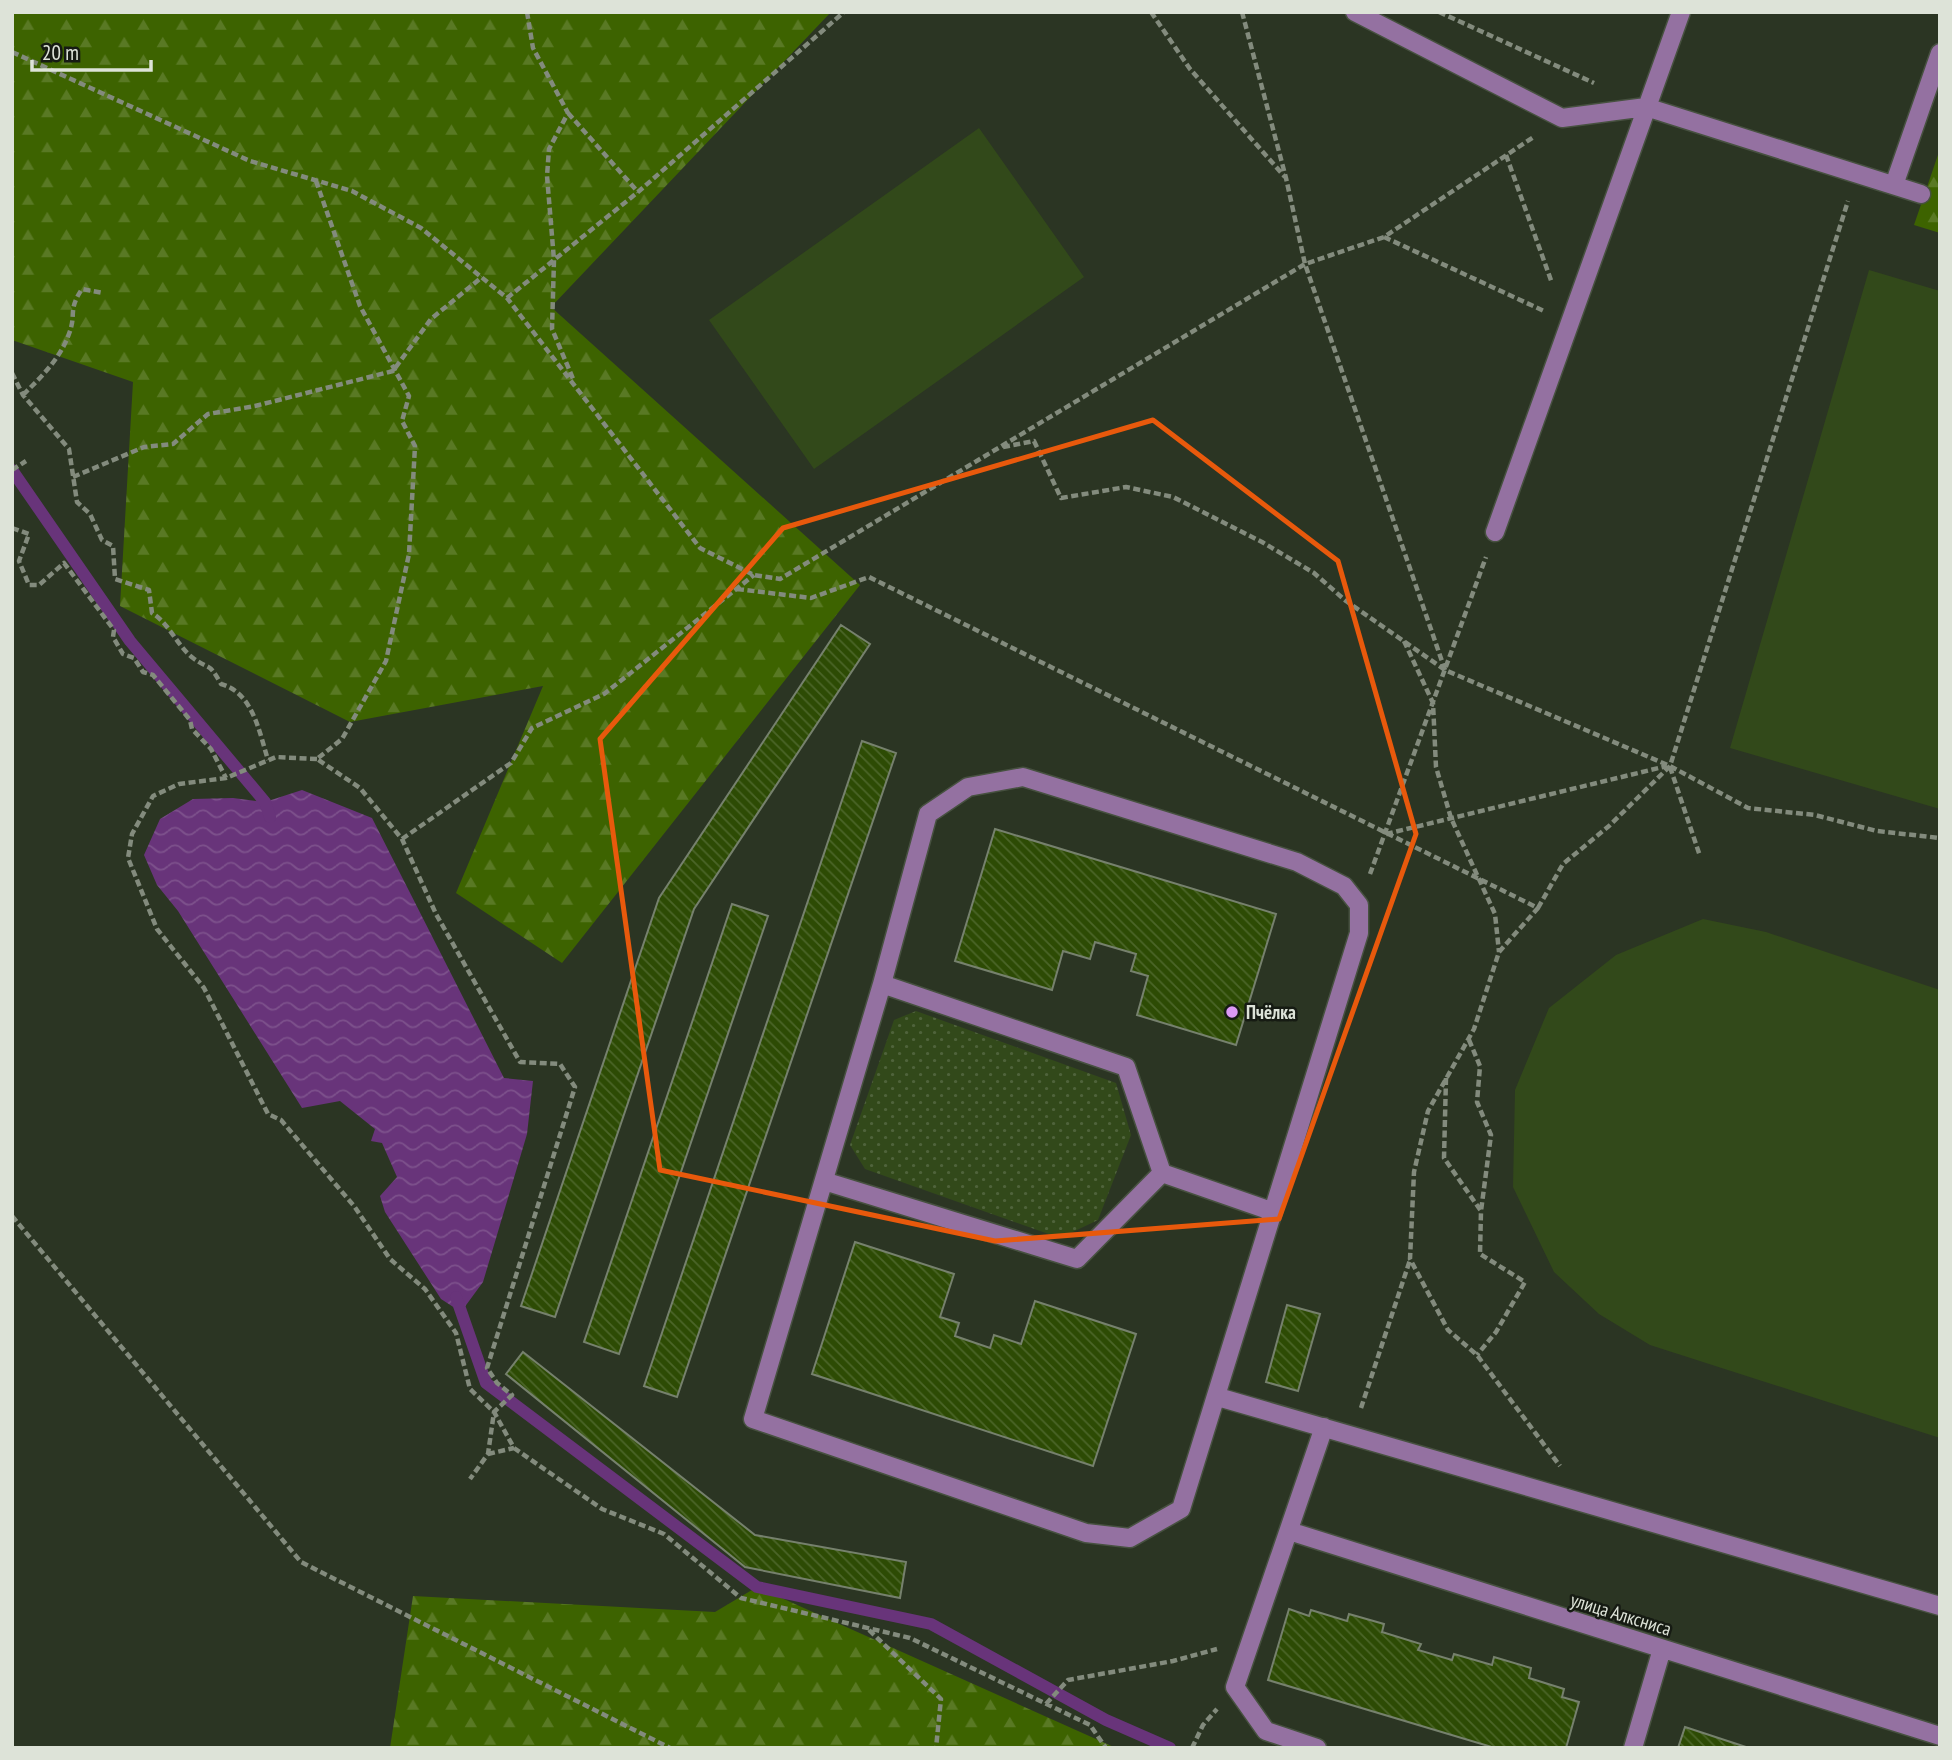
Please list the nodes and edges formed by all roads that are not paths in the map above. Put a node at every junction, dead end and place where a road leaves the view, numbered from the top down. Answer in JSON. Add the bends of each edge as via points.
{"nodes":[{"id":1,"x":1355,"y":12,"type":"edge"},
{"id":2,"x":1681,"y":12,"type":"edge"},
{"id":3,"x":1940,"y":53,"type":"edge"},
{"id":4,"x":1646,"y":107,"type":"junction"},
{"id":5,"x":1894,"y":185,"type":"junction"},
{"id":6,"x":1921,"y":194,"type":"dead end"},
{"id":7,"x":1495,"y":532,"type":"road end"},
{"id":8,"x":882,"y":985,"type":"junction"},
{"id":9,"x":1162,"y":1173,"type":"junction"},
{"id":10,"x":824,"y":1181,"type":"junction"},
{"id":11,"x":1271,"y":1211,"type":"junction"},
{"id":12,"x":1218,"y":1397,"type":"junction"},
{"id":13,"x":1324,"y":1427,"type":"junction"},
{"id":14,"x":1289,"y":1531,"type":"junction"},
{"id":15,"x":1940,"y":1606,"type":"edge"},
{"id":16,"x":1662,"y":1649,"type":"junction"},
{"id":17,"x":1940,"y":1736,"type":"edge"},
{"id":18,"x":1317,"y":1748,"type":"edge"},
{"id":19,"x":1633,"y":1748,"type":"edge"}],
"edges":[{"from":1,"to":4,"type":"lane","via":[[1562,118]]},
{"from":2,"to":4,"type":"lane"},
{"from":3,"to":5,"type":"lane"},
{"from":4,"to":5,"type":"lane"},
{"from":4,"to":7,"type":"lane"},
{"from":5,"to":6,"type":"lane"},
{"from":8,"to":9,"type":"lane","via":[[1126,1067]]},
{"from":8,"to":10,"type":"lane"},
{"from":8,"to":11,"type":"lane","via":[[928,814],[968,787],[1023,777],[1297,862],[1344,886],[1359,905],[1359,933]]},
{"from":9,"to":10,"type":"lane","via":[[1077,1259]]},
{"from":9,"to":11,"type":"lane"},
{"from":10,"to":12,"type":"lane","via":[[753,1419],[1086,1532],[1130,1538],[1181,1509]]},
{"from":11,"to":12,"type":"lane"},
{"from":12,"to":13,"type":"lane"},
{"from":13,"to":14,"type":"lane"},
{"from":13,"to":15,"type":"lane"},
{"from":14,"to":16,"type":"lane","name":"улица Алксниса"},
{"from":14,"to":18,"type":"lane","via":[[1235,1687],[1266,1731]]},
{"from":16,"to":17,"type":"lane","name":"улица Алксниса"},
{"from":16,"to":19,"type":"lane"}]}
